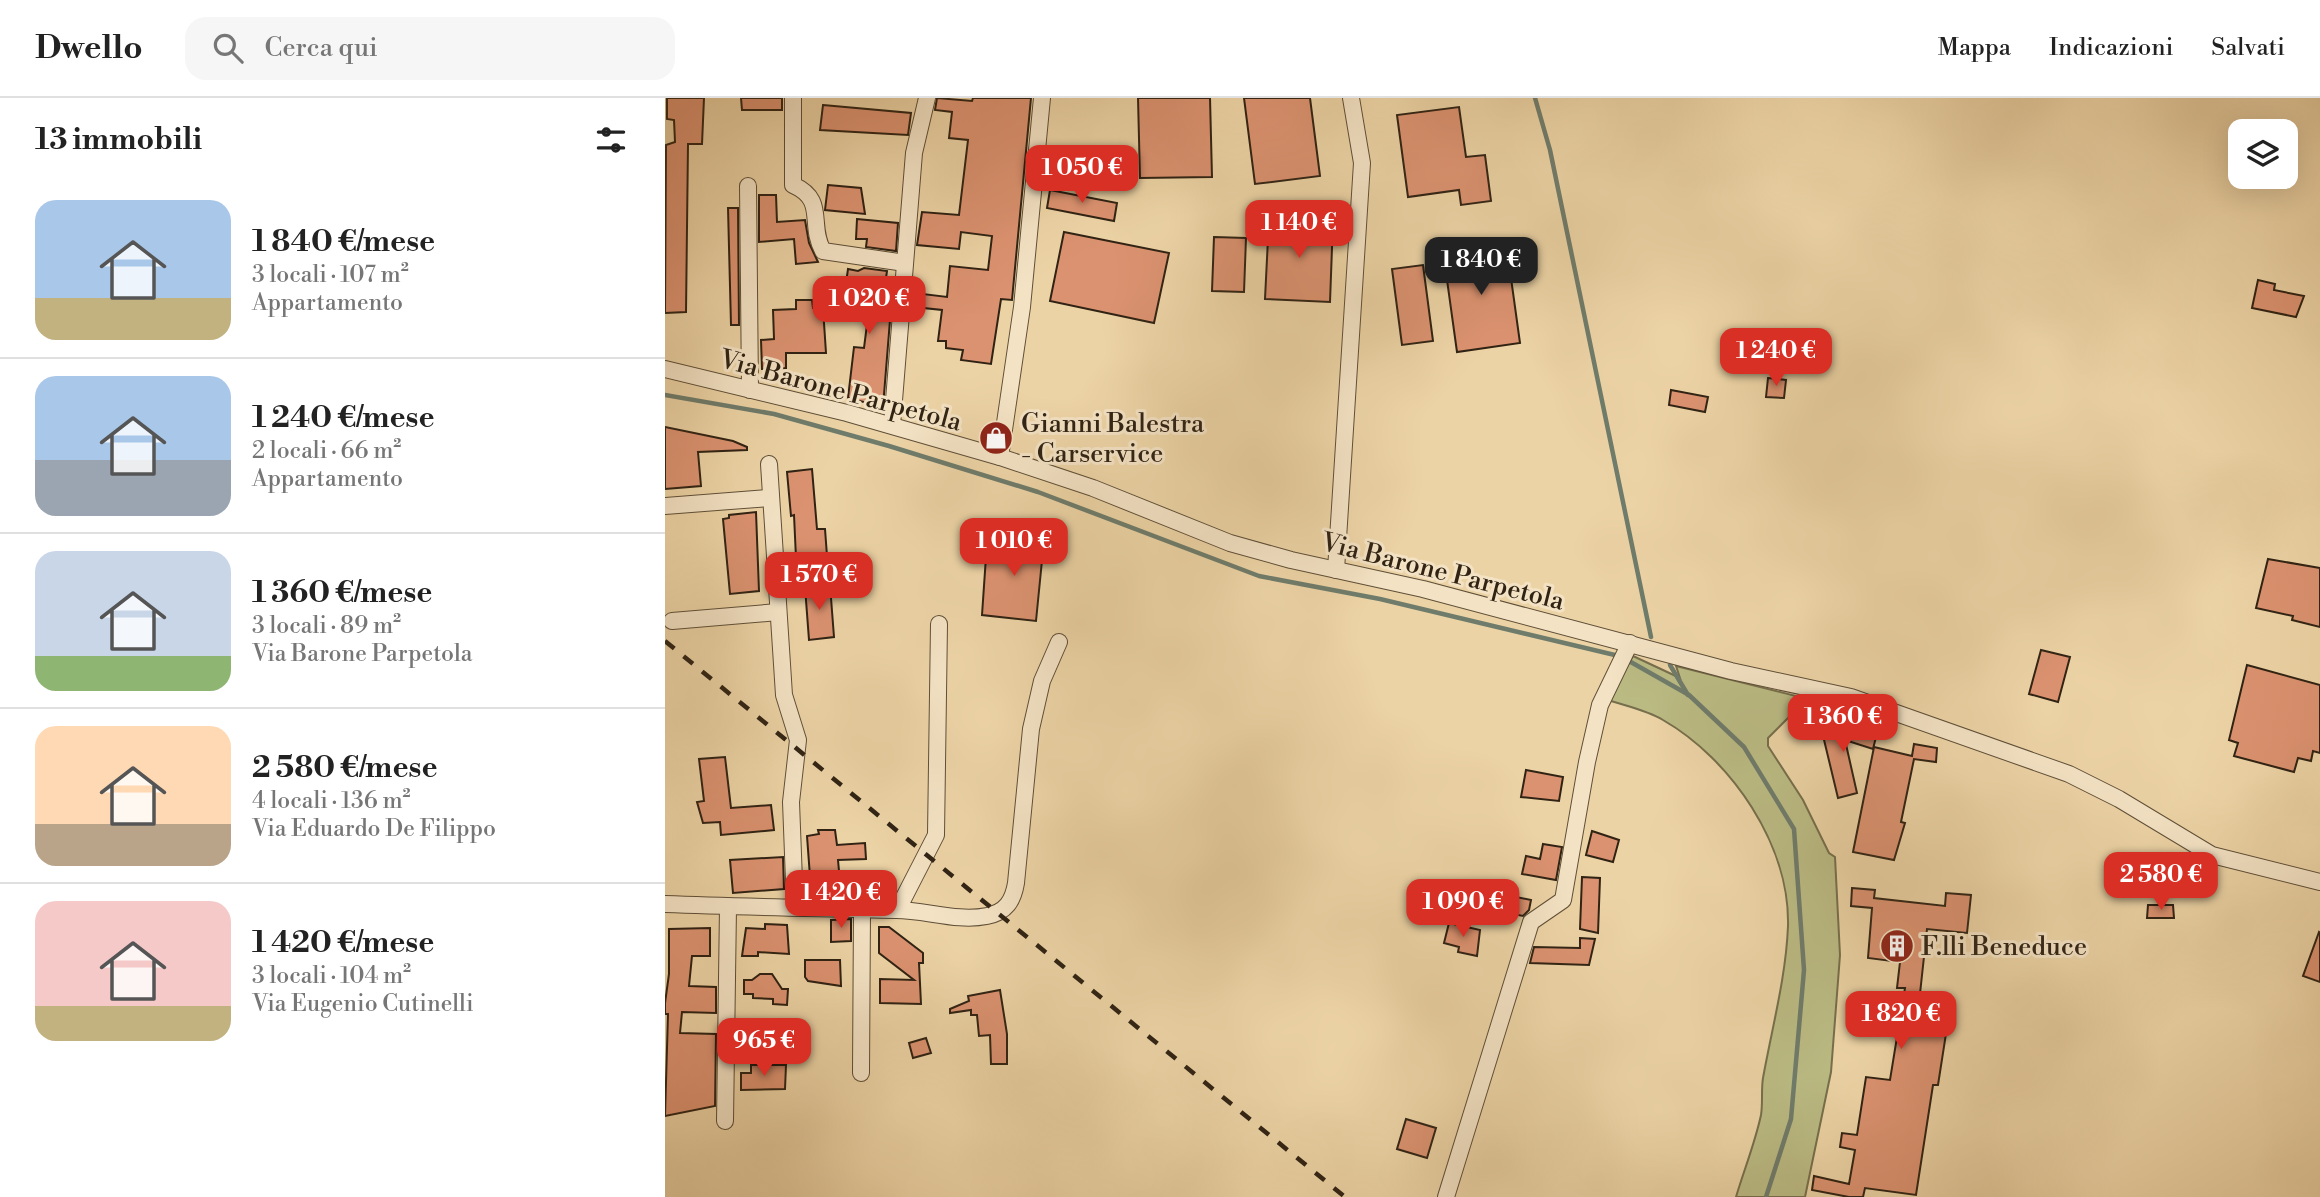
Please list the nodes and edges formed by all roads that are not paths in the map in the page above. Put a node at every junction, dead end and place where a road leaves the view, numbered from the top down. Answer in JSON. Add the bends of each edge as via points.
{"nodes":[{"id":1,"x":793,"y":98,"type":"edge"},
{"id":2,"x":927,"y":98,"type":"edge"},
{"id":3,"x":1042,"y":98,"type":"edge"},
{"id":4,"x":1351,"y":98,"type":"edge"},
{"id":5,"x":748,"y":186,"type":"dead end"},
{"id":6,"x":905,"y":262,"type":"junction"},
{"id":7,"x":665,"y":369,"type":"edge"},
{"id":8,"x":750,"y":390,"type":"junction"},
{"id":9,"x":893,"y":425,"type":"junction"},
{"id":10,"x":1000,"y":457,"type":"junction"},
{"id":11,"x":769,"y":464,"type":"dead end"},
{"id":12,"x":769,"y":498,"type":"junction"},
{"id":13,"x":665,"y":506,"type":"edge"},
{"id":14,"x":1336,"y":570,"type":"junction"},
{"id":15,"x":778,"y":612,"type":"junction"},
{"id":16,"x":672,"y":621,"type":"dead end"},
{"id":17,"x":939,"y":624,"type":"dead end"},
{"id":18,"x":1059,"y":642,"type":"dead end"},
{"id":19,"x":1630,"y":643,"type":"junction"},
{"id":20,"x":2320,"y":882,"type":"edge"},
{"id":21,"x":665,"y":904,"type":"edge"},
{"id":22,"x":728,"y":907,"type":"junction"},
{"id":23,"x":796,"y":907,"type":"junction"},
{"id":24,"x":898,"y":909,"type":"junction"},
{"id":25,"x":862,"y":910,"type":"junction"},
{"id":26,"x":861,"y":1073,"type":"dead end"},
{"id":27,"x":725,"y":1121,"type":"dead end"},
{"id":28,"x":1446,"y":1197,"type":"edge"}],
"edges":[{"from":1,"to":6,"type":"street","via":[[793,186],[813,199],[823,251]]},
{"from":2,"to":6,"type":"street","via":[[914,153]]},
{"from":3,"to":10,"type":"street","via":[[1022,307]]},
{"from":4,"to":14,"type":"street","via":[[1361,163]]},
{"from":5,"to":8,"type":"street"},
{"from":6,"to":9,"type":"street"},
{"from":7,"to":8,"type":"street","name":"Via Barone Parpetola"},
{"from":8,"to":9,"type":"street","name":"Via Barone Parpetola"},
{"from":9,"to":10,"type":"street","name":"Via Barone Parpetola"},
{"from":10,"to":14,"type":"street","name":"Via Barone Parpetola","via":[[1230,542]]},
{"from":11,"to":12,"type":"street"},
{"from":12,"to":13,"type":"street"},
{"from":12,"to":15,"type":"street"},
{"from":14,"to":19,"type":"street","name":"Via Barone Parpetola"},
{"from":15,"to":16,"type":"street"},
{"from":15,"to":23,"type":"street","via":[[784,695],[798,740],[791,802]]},
{"from":17,"to":24,"type":"street","via":[[936,835]]},
{"from":18,"to":24,"type":"street","via":[[1033,717],[1011,904],[988,915],[967,917]]},
{"from":19,"to":20,"type":"street","name":"Via Barone Parpetola","via":[[1851,697],[2059,770],[2220,857]]},
{"from":19,"to":28,"type":"street","via":[[1600,705],[1563,900],[1531,922]]},
{"from":21,"to":22,"type":"street"},
{"from":22,"to":23,"type":"street"},
{"from":22,"to":27,"type":"street"},
{"from":23,"to":25,"type":"street"},
{"from":24,"to":25,"type":"street"},
{"from":25,"to":26,"type":"street"}]}
